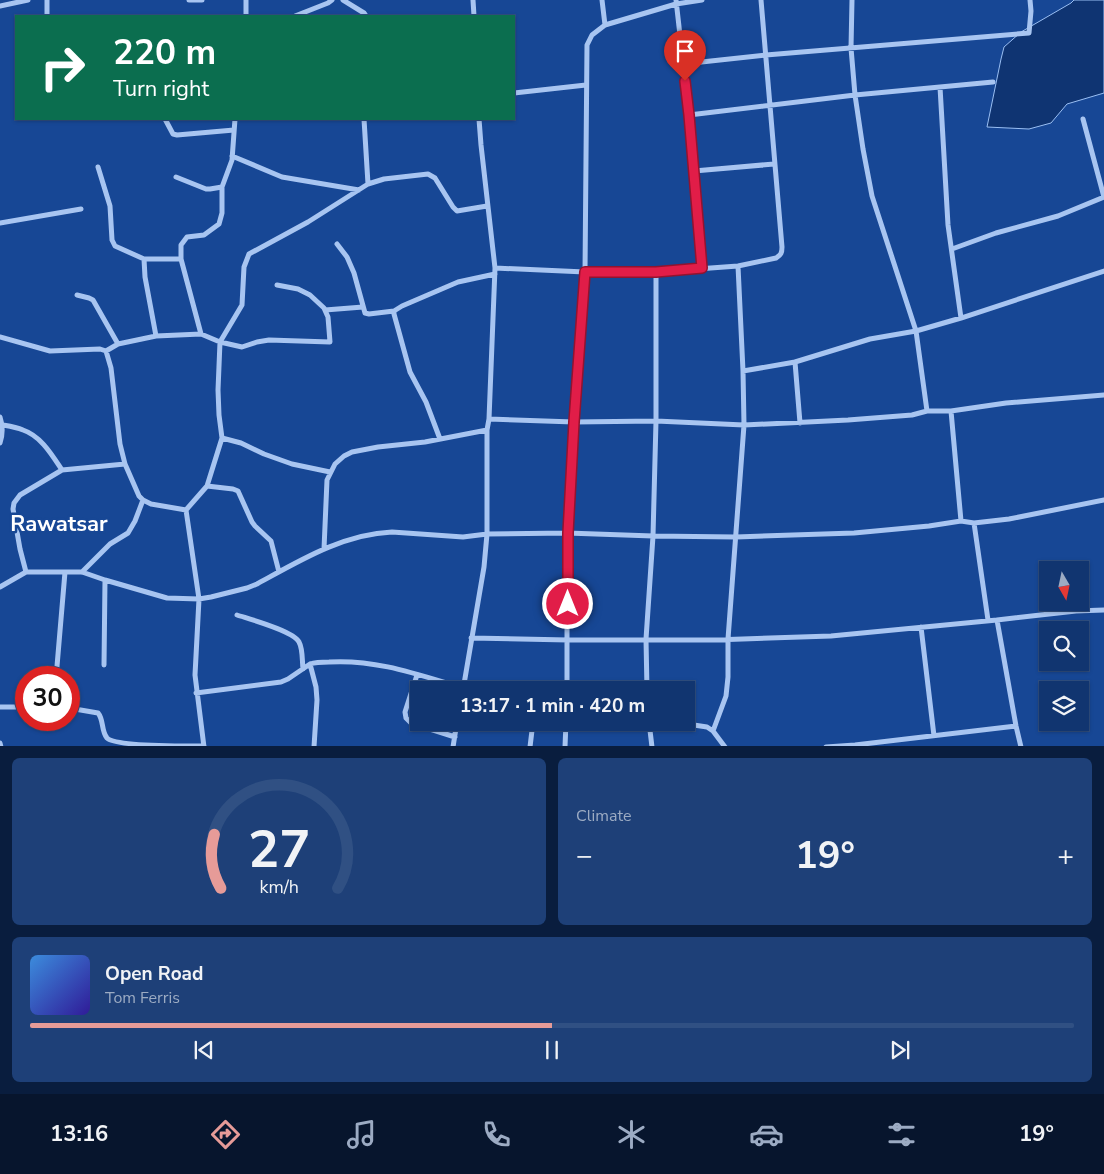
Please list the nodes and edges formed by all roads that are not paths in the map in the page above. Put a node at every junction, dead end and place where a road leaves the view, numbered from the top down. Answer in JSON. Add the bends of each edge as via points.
{"nodes":[{"id":1,"x":28,"y":0,"type":"edge"},
{"id":2,"x":47,"y":0,"type":"edge"},
{"id":3,"x":189,"y":0,"type":"edge"},
{"id":4,"x":202,"y":0,"type":"edge"},
{"id":5,"x":246,"y":0,"type":"edge"},
{"id":6,"x":332,"y":0,"type":"edge"},
{"id":7,"x":343,"y":0,"type":"edge"},
{"id":8,"x":473,"y":0,"type":"edge"},
{"id":9,"x":602,"y":0,"type":"edge"},
{"id":10,"x":702,"y":0,"type":"edge"},
{"id":11,"x":761,"y":0,"type":"edge"},
{"id":12,"x":852,"y":0,"type":"edge"},
{"id":13,"x":1030,"y":0,"type":"edge"},
{"id":14,"x":676,"y":2,"type":"edge"},
{"id":15,"x":0,"y":6,"type":"edge"},
{"id":16,"x":47,"y":15,"type":"edge"},
{"id":17,"x":246,"y":15,"type":"edge"},
{"id":18,"x":298,"y":15,"type":"edge"},
{"id":19,"x":365,"y":15,"type":"edge"},
{"id":20,"x":474,"y":15,"type":"edge"},
{"id":21,"x":605,"y":25,"type":"junction"},
{"id":22,"x":851,"y":48,"type":"junction"},
{"id":23,"x":766,"y":55,"type":"junction"},
{"id":24,"x":683,"y":64,"type":"junction"},
{"id":25,"x":993,"y":82,"type":"dead end"},
{"id":26,"x":586,"y":85,"type":"junction"},
{"id":27,"x":940,"y":87,"type":"junction"},
{"id":28,"x":515,"y":93,"type":"edge"},
{"id":29,"x":855,"y":95,"type":"junction"},
{"id":30,"x":770,"y":105,"type":"junction"},
{"id":31,"x":689,"y":115,"type":"junction"},
{"id":32,"x":1083,"y":119,"type":"dead end"},
{"id":33,"x":166,"y":120,"type":"edge"},
{"id":34,"x":235,"y":120,"type":"edge"},
{"id":35,"x":364,"y":120,"type":"edge"},
{"id":36,"x":479,"y":120,"type":"edge"},
{"id":37,"x":234,"y":130,"type":"junction"},
{"id":38,"x":232,"y":156,"type":"junction"},
{"id":39,"x":774,"y":164,"type":"junction"},
{"id":40,"x":98,"y":167,"type":"dead end"},
{"id":41,"x":694,"y":171,"type":"junction"},
{"id":42,"x":176,"y":177,"type":"dead end"},
{"id":43,"x":368,"y":184,"type":"junction"},
{"id":44,"x":222,"y":187,"type":"junction"},
{"id":45,"x":359,"y":190,"type":"junction"},
{"id":46,"x":1104,"y":197,"type":"edge"},
{"id":47,"x":487,"y":206,"type":"junction"},
{"id":48,"x":81,"y":209,"type":"dead end"},
{"id":49,"x":0,"y":223,"type":"edge"},
{"id":50,"x":336,"y":244,"type":"dead end"},
{"id":51,"x":952,"y":249,"type":"junction"},
{"id":52,"x":144,"y":259,"type":"junction"},
{"id":53,"x":181,"y":260,"type":"junction"},
{"id":54,"x":738,"y":266,"type":"junction"},
{"id":55,"x":495,"y":268,"type":"junction"},
{"id":56,"x":702,"y":268,"type":"junction"},
{"id":57,"x":1104,"y":271,"type":"edge"},
{"id":58,"x":585,"y":272,"type":"junction"},
{"id":59,"x":656,"y":272,"type":"junction"},
{"id":60,"x":495,"y":274,"type":"junction"},
{"id":61,"x":277,"y":284,"type":"dead end"},
{"id":62,"x":77,"y":295,"type":"dead end"},
{"id":63,"x":363,"y":307,"type":"junction"},
{"id":64,"x":326,"y":310,"type":"junction"},
{"id":65,"x":394,"y":311,"type":"junction"},
{"id":66,"x":961,"y":318,"type":"junction"},
{"id":67,"x":916,"y":331,"type":"junction"},
{"id":68,"x":201,"y":334,"type":"junction"},
{"id":69,"x":156,"y":336,"type":"junction"},
{"id":70,"x":0,"y":337,"type":"edge"},
{"id":71,"x":220,"y":342,"type":"junction"},
{"id":72,"x":118,"y":344,"type":"junction"},
{"id":73,"x":106,"y":351,"type":"junction"},
{"id":74,"x":795,"y":362,"type":"junction"},
{"id":75,"x":743,"y":371,"type":"junction"},
{"id":76,"x":1104,"y":395,"type":"edge"},
{"id":77,"x":927,"y":411,"type":"junction"},
{"id":78,"x":951,"y":411,"type":"junction"},
{"id":79,"x":0,"y":417,"type":"edge"},
{"id":80,"x":489,"y":419,"type":"junction"},
{"id":81,"x":656,"y":421,"type":"junction"},
{"id":82,"x":574,"y":422,"type":"junction"},
{"id":83,"x":800,"y":423,"type":"junction"},
{"id":84,"x":2,"y":425,"type":"junction"},
{"id":85,"x":744,"y":425,"type":"junction"},
{"id":86,"x":487,"y":430,"type":"junction"},
{"id":87,"x":222,"y":438,"type":"junction"},
{"id":88,"x":440,"y":439,"type":"junction"},
{"id":89,"x":0,"y":443,"type":"edge"},
{"id":90,"x":124,"y":464,"type":"junction"},
{"id":91,"x":62,"y":470,"type":"junction"},
{"id":92,"x":330,"y":472,"type":"junction"},
{"id":93,"x":208,"y":486,"type":"junction"},
{"id":94,"x":143,"y":500,"type":"junction"},
{"id":95,"x":1104,"y":500,"type":"edge"},
{"id":96,"x":186,"y":510,"type":"junction"},
{"id":97,"x":961,"y":521,"type":"junction"},
{"id":98,"x":974,"y":522,"type":"junction"},
{"id":99,"x":568,"y":533,"type":"junction"},
{"id":100,"x":487,"y":534,"type":"junction"},
{"id":101,"x":653,"y":536,"type":"junction"},
{"id":102,"x":736,"y":537,"type":"junction"},
{"id":103,"x":324,"y":549,"type":"junction"},
{"id":104,"x":26,"y":572,"type":"junction"},
{"id":105,"x":65,"y":572,"type":"junction"},
{"id":106,"x":82,"y":572,"type":"junction"},
{"id":107,"x":279,"y":572,"type":"junction"},
{"id":108,"x":105,"y":580,"type":"junction"},
{"id":109,"x":0,"y":587,"type":"edge"},
{"id":110,"x":199,"y":599,"type":"junction"},
{"id":111,"x":1104,"y":610,"type":"edge"},
{"id":112,"x":237,"y":616,"type":"dead end"},
{"id":113,"x":988,"y":620,"type":"junction"},
{"id":114,"x":997,"y":620,"type":"junction"},
{"id":115,"x":921,"y":627,"type":"junction"},
{"id":116,"x":471,"y":638,"type":"junction"},
{"id":117,"x":728,"y":639,"type":"junction"},
{"id":118,"x":568,"y":640,"type":"junction"},
{"id":119,"x":646,"y":640,"type":"junction"},
{"id":120,"x":310,"y":664,"type":"junction"},
{"id":121,"x":104,"y":665,"type":"dead end"},
{"id":122,"x":57,"y":666,"type":"edge"},
{"id":123,"x":302,"y":669,"type":"junction"},
{"id":124,"x":417,"y":675,"type":"junction"},
{"id":125,"x":437,"y":681,"type":"edge"},
{"id":126,"x":464,"y":681,"type":"edge"},
{"id":127,"x":567,"y":681,"type":"edge"},
{"id":128,"x":647,"y":681,"type":"edge"},
{"id":129,"x":196,"y":693,"type":"junction"},
{"id":130,"x":0,"y":707,"type":"edge"},
{"id":131,"x":15,"y":707,"type":"edge"},
{"id":132,"x":80,"y":710,"type":"edge"},
{"id":133,"x":695,"y":725,"type":"edge"},
{"id":134,"x":1016,"y":726,"type":"junction"},
{"id":135,"x":456,"y":731,"type":"edge"},
{"id":136,"x":532,"y":731,"type":"edge"},
{"id":137,"x":566,"y":731,"type":"edge"},
{"id":138,"x":650,"y":731,"type":"edge"},
{"id":139,"x":714,"y":731,"type":"junction"},
{"id":140,"x":934,"y":736,"type":"junction"},
{"id":141,"x":455,"y":737,"type":"junction"},
{"id":142,"x":204,"y":746,"type":"edge"},
{"id":143,"x":314,"y":746,"type":"edge"},
{"id":144,"x":454,"y":746,"type":"edge"},
{"id":145,"x":530,"y":746,"type":"edge"},
{"id":146,"x":565,"y":746,"type":"edge"},
{"id":147,"x":652,"y":746,"type":"edge"},
{"id":148,"x":725,"y":746,"type":"edge"},
{"id":149,"x":826,"y":746,"type":"edge"},
{"id":150,"x":1021,"y":746,"type":"edge"}],
"edges":[{"from":1,"to":15,"type":"street"},
{"from":2,"to":16,"type":"street"},
{"from":3,"to":4,"type":"street"},
{"from":5,"to":17,"type":"street"},
{"from":6,"to":18,"type":"street"},
{"from":7,"to":19,"type":"street"},
{"from":8,"to":20,"type":"street"},
{"from":9,"to":21,"type":"street"},
{"from":10,"to":14,"type":"street"},
{"from":11,"to":23,"type":"street"},
{"from":12,"to":22,"type":"street"},
{"from":13,"to":22,"type":"street","via":[[1029,33]]},
{"from":14,"to":21,"type":"street"},
{"from":14,"to":24,"type":"street"},
{"from":21,"to":26,"type":"street","via":[[587,45]]},
{"from":22,"to":23,"type":"street"},
{"from":22,"to":29,"type":"street"},
{"from":23,"to":24,"type":"street"},
{"from":23,"to":30,"type":"street"},
{"from":24,"to":31,"type":"street"},
{"from":25,"to":27,"type":"street"},
{"from":26,"to":28,"type":"street"},
{"from":26,"to":58,"type":"street"},
{"from":27,"to":29,"type":"street"},
{"from":27,"to":51,"type":"street"},
{"from":29,"to":30,"type":"street"},
{"from":29,"to":67,"type":"street","via":[[872,196]]},
{"from":30,"to":31,"type":"street"},
{"from":30,"to":39,"type":"street"},
{"from":31,"to":41,"type":"street"},
{"from":32,"to":46,"type":"street"},
{"from":33,"to":37,"type":"street","via":[[173,134],[177,135]]},
{"from":34,"to":37,"type":"street"},
{"from":35,"to":43,"type":"street"},
{"from":36,"to":47,"type":"street"},
{"from":37,"to":38,"type":"street"},
{"from":38,"to":44,"type":"street"},
{"from":38,"to":45,"type":"street","via":[[282,177]]},
{"from":39,"to":41,"type":"street"},
{"from":39,"to":54,"type":"street","via":[[782,253],[776,258]]},
{"from":40,"to":52,"type":"street","via":[[110,206],[112,243]]},
{"from":41,"to":56,"type":"street"},
{"from":42,"to":44,"type":"street","via":[[206,189]]},
{"from":43,"to":45,"type":"street"},
{"from":43,"to":47,"type":"street","via":[[428,174],[435,178],[457,211]]},
{"from":44,"to":53,"type":"street","via":[[219,224],[204,235],[187,236],[181,245]]},
{"from":45,"to":71,"type":"street","via":[[249,254],[244,267],[242,305]]},
{"from":46,"to":51,"type":"street","via":[[1058,216]]},
{"from":47,"to":55,"type":"street"},
{"from":48,"to":49,"type":"street"},
{"from":50,"to":63,"type":"street","via":[[354,273]]},
{"from":51,"to":66,"type":"street"},
{"from":52,"to":53,"type":"street"},
{"from":52,"to":69,"type":"street"},
{"from":53,"to":68,"type":"street"},
{"from":54,"to":56,"type":"street"},
{"from":54,"to":75,"type":"street"},
{"from":55,"to":58,"type":"street"},
{"from":55,"to":60,"type":"street"},
{"from":56,"to":59,"type":"street"},
{"from":57,"to":66,"type":"street"},
{"from":58,"to":59,"type":"street"},
{"from":58,"to":82,"type":"street"},
{"from":59,"to":81,"type":"street"},
{"from":60,"to":65,"type":"street","via":[[458,282]]},
{"from":60,"to":80,"type":"street"},
{"from":61,"to":64,"type":"street","via":[[310,295]]},
{"from":62,"to":72,"type":"street","via":[[93,300]]},
{"from":63,"to":64,"type":"street"},
{"from":63,"to":65,"type":"street","via":[[369,314]]},
{"from":64,"to":71,"type":"street","via":[[330,343],[269,340],[242,347]]},
{"from":65,"to":88,"type":"street","via":[[410,372]]},
{"from":66,"to":67,"type":"street"},
{"from":67,"to":74,"type":"street","via":[[870,339]]},
{"from":67,"to":77,"type":"street"},
{"from":68,"to":69,"type":"street"},
{"from":68,"to":71,"type":"street"},
{"from":69,"to":72,"type":"street"},
{"from":70,"to":73,"type":"street","via":[[50,351]]},
{"from":71,"to":87,"type":"street","via":[[218,390]]},
{"from":72,"to":73,"type":"street"},
{"from":73,"to":90,"type":"street"},
{"from":74,"to":75,"type":"street"},
{"from":74,"to":83,"type":"street"},
{"from":75,"to":85,"type":"street"},
{"from":76,"to":78,"type":"street"},
{"from":77,"to":78,"type":"street"},
{"from":77,"to":83,"type":"street","via":[[912,415]]},
{"from":78,"to":97,"type":"street"},
{"from":79,"to":84,"type":"street"},
{"from":80,"to":82,"type":"street"},
{"from":80,"to":86,"type":"street"},
{"from":81,"to":82,"type":"street"},
{"from":81,"to":85,"type":"street"},
{"from":81,"to":101,"type":"street"},
{"from":82,"to":99,"type":"street"},
{"from":83,"to":85,"type":"street"},
{"from":84,"to":89,"type":"street"},
{"from":84,"to":91,"type":"street","via":[[24,430],[38,438]]},
{"from":85,"to":102,"type":"street"},
{"from":86,"to":88,"type":"street"},
{"from":86,"to":100,"type":"street"},
{"from":87,"to":92,"type":"street","via":[[292,464]]},
{"from":87,"to":93,"type":"street"},
{"from":88,"to":92,"type":"street","via":[[352,452],[335,464]]},
{"from":90,"to":91,"type":"street"},
{"from":90,"to":94,"type":"street"},
{"from":91,"to":104,"type":"street","via":[[20,494],[14,503]]},
{"from":92,"to":103,"type":"street"},
{"from":93,"to":96,"type":"street"},
{"from":93,"to":107,"type":"street","via":[[238,492],[252,522],[271,541]]},
{"from":94,"to":96,"type":"street"},
{"from":94,"to":106,"type":"street","via":[[128,532],[110,544]]},
{"from":95,"to":98,"type":"street","via":[[1009,519]]},
{"from":96,"to":110,"type":"street"},
{"from":97,"to":98,"type":"street"},
{"from":97,"to":102,"type":"street","via":[[854,533]]},
{"from":98,"to":113,"type":"street"},
{"from":99,"to":100,"type":"street"},
{"from":99,"to":101,"type":"street"},
{"from":99,"to":118,"type":"street"},
{"from":100,"to":103,"type":"street","via":[[463,537],[381,533]]},
{"from":100,"to":116,"type":"street"},
{"from":101,"to":102,"type":"street"},
{"from":101,"to":119,"type":"street"},
{"from":102,"to":117,"type":"street"},
{"from":103,"to":107,"type":"street"},
{"from":104,"to":105,"type":"street"},
{"from":104,"to":109,"type":"street"},
{"from":105,"to":106,"type":"street"},
{"from":105,"to":122,"type":"street"},
{"from":106,"to":108,"type":"street"},
{"from":107,"to":110,"type":"street","via":[[247,588]]},
{"from":108,"to":110,"type":"street","via":[[167,598]]},
{"from":108,"to":121,"type":"street"},
{"from":110,"to":129,"type":"street"},
{"from":111,"to":114,"type":"street"},
{"from":112,"to":123,"type":"street","via":[[272,626],[296,638],[300,644]]},
{"from":113,"to":114,"type":"street"},
{"from":113,"to":115,"type":"street"},
{"from":114,"to":134,"type":"street"},
{"from":115,"to":117,"type":"street","via":[[831,636]]},
{"from":115,"to":140,"type":"street"},
{"from":116,"to":118,"type":"street"},
{"from":116,"to":126,"type":"street"},
{"from":117,"to":119,"type":"street"},
{"from":117,"to":139,"type":"street","via":[[726,696]]},
{"from":118,"to":119,"type":"street"},
{"from":118,"to":127,"type":"street"},
{"from":119,"to":128,"type":"street"},
{"from":120,"to":123,"type":"street"},
{"from":120,"to":124,"type":"street","via":[[364,662]]},
{"from":120,"to":143,"type":"street","via":[[317,700]]},
{"from":123,"to":129,"type":"street","via":[[281,682]]},
{"from":124,"to":125,"type":"street"},
{"from":124,"to":141,"type":"street","via":[[405,712],[408,720]]},
{"from":129,"to":142,"type":"street"},
{"from":130,"to":131,"type":"street"},
{"from":132,"to":142,"type":"street","via":[[98,712],[106,736],[117,742]]},
{"from":133,"to":139,"type":"street"},
{"from":134,"to":140,"type":"street"},
{"from":134,"to":150,"type":"street"},
{"from":135,"to":141,"type":"street"},
{"from":136,"to":145,"type":"street"},
{"from":137,"to":146,"type":"street"},
{"from":138,"to":147,"type":"street"},
{"from":139,"to":148,"type":"street"},
{"from":140,"to":149,"type":"street"},
{"from":141,"to":144,"type":"street"}]}
